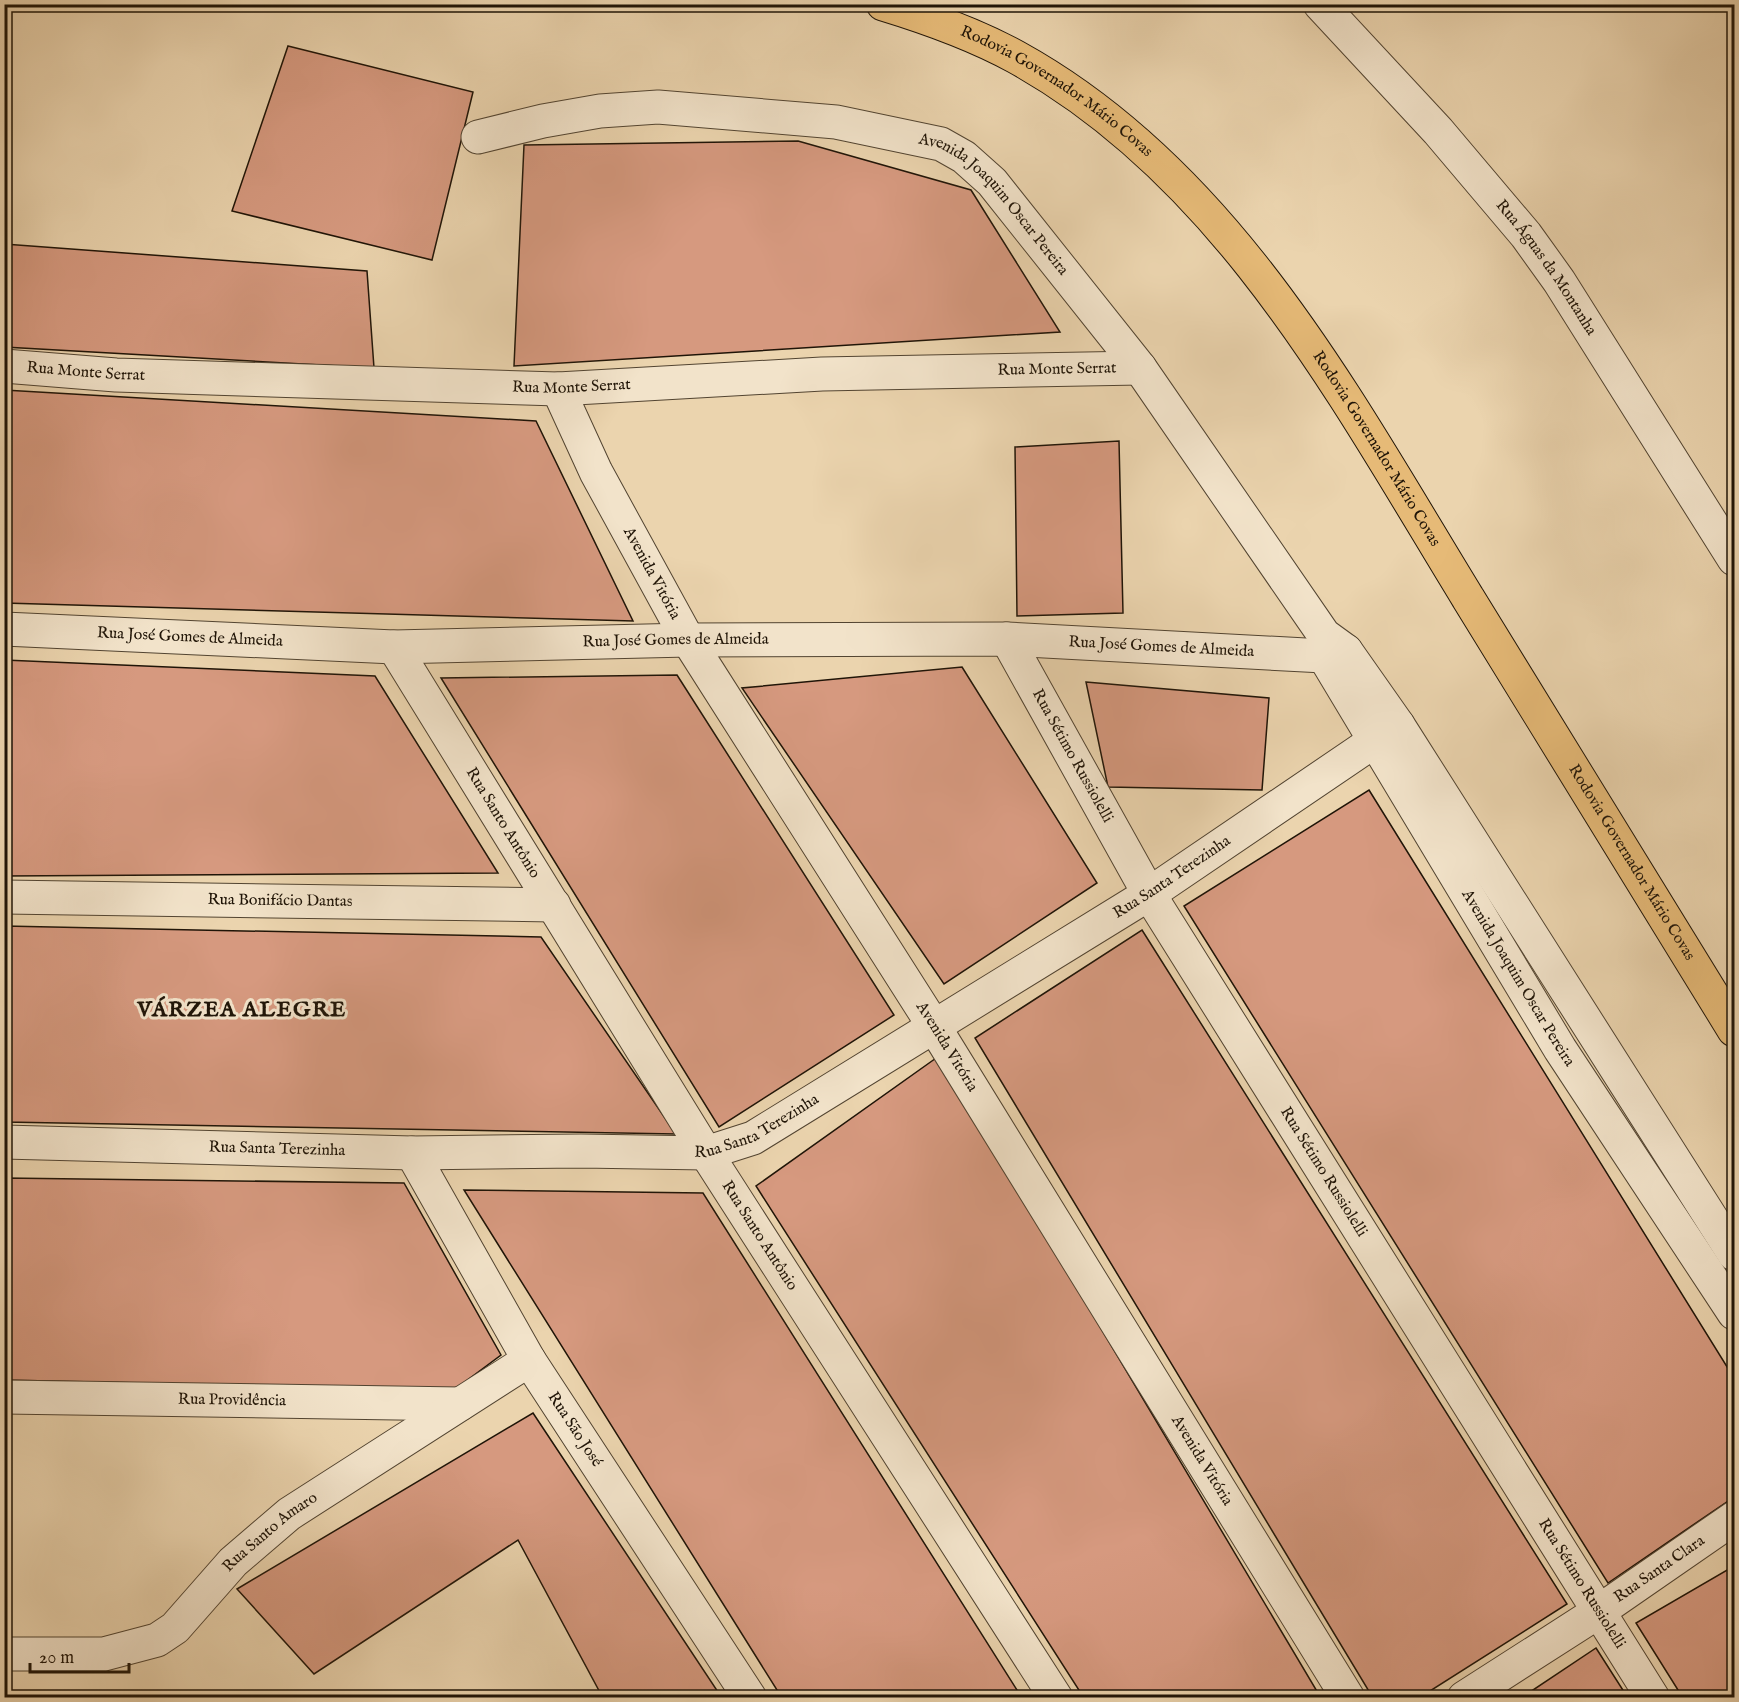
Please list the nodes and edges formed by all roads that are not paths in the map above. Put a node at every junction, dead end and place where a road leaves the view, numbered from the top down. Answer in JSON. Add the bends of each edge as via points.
{"nodes":[{"id":1,"x":883,"y":4,"type":"edge"},
{"id":2,"x":1320,"y":4,"type":"edge"},
{"id":3,"x":478,"y":137,"type":"dead end"},
{"id":4,"x":4,"y":366,"type":"edge"},
{"id":5,"x":1140,"y":368,"type":"junction"},
{"id":6,"x":558,"y":389,"type":"junction"},
{"id":7,"x":1734,"y":559,"type":"edge"},
{"id":8,"x":4,"y":629,"type":"edge"},
{"id":9,"x":1007,"y":639,"type":"junction"},
{"id":10,"x":688,"y":640,"type":"junction"},
{"id":11,"x":394,"y":647,"type":"junction"},
{"id":12,"x":1331,"y":647,"type":"junction"},
{"id":13,"x":1387,"y":733,"type":"junction"},
{"id":14,"x":1149,"y":894,"type":"junction"},
{"id":15,"x":4,"y":897,"type":"edge"},
{"id":16,"x":554,"y":905,"type":"junction"},
{"id":17,"x":935,"y":1028,"type":"junction"},
{"id":18,"x":1590,"y":1029,"type":"junction"},
{"id":19,"x":1734,"y":1030,"type":"edge"},
{"id":20,"x":1560,"y":1048,"type":"junction"},
{"id":21,"x":4,"y":1142,"type":"edge"},
{"id":22,"x":706,"y":1153,"type":"junction"},
{"id":23,"x":412,"y":1154,"type":"junction"},
{"id":24,"x":1734,"y":1254,"type":"edge"},
{"id":25,"x":1734,"y":1313,"type":"edge"},
{"id":26,"x":529,"y":1360,"type":"junction"},
{"id":27,"x":4,"y":1397,"type":"edge"},
{"id":28,"x":460,"y":1404,"type":"junction"},
{"id":29,"x":1734,"y":1518,"type":"edge"},
{"id":30,"x":1598,"y":1612,"type":"junction"},
{"id":31,"x":4,"y":1654,"type":"edge"},
{"id":32,"x":750,"y":1698,"type":"edge"},
{"id":33,"x":1056,"y":1698,"type":"edge"},
{"id":34,"x":1348,"y":1698,"type":"edge"},
{"id":35,"x":1464,"y":1698,"type":"edge"},
{"id":36,"x":1653,"y":1698,"type":"edge"}],
"edges":[{"from":1,"to":19,"type":"highway","name":"Rodovia Governador Mário Covas","via":[[962,30],[1017,57],[1087,102],[1181,182],[1239,248],[1344,395]]},
{"from":2,"to":7,"type":"street","name":"Rua Águas da Montanha","via":[[1438,132],[1532,244]]},
{"from":3,"to":5,"type":"street","name":"Avenida Joaquim Oscar Pereira","via":[[588,113],[658,107],[836,122],[940,144],[980,169],[992,182]]},
{"from":4,"to":6,"type":"street","name":"Rua Monte Serrat","via":[[116,375]]},
{"from":5,"to":6,"type":"street","name":"Rua Monte Serrat","via":[[822,374]]},
{"from":5,"to":12,"type":"street","name":"Avenida Joaquim Oscar Pereira"},
{"from":6,"to":10,"type":"street","name":"Avenida Vitória","via":[[601,482]]},
{"from":8,"to":11,"type":"street","name":"Rua José Gomes de Almeida"},
{"from":9,"to":10,"type":"street","name":"Rua José Gomes de Almeida"},
{"from":9,"to":12,"type":"street","name":"Rua José Gomes de Almeida"},
{"from":9,"to":14,"type":"street","name":"Rua Sétimo Russiolelli"},
{"from":10,"to":11,"type":"street","name":"Rua José Gomes de Almeida"},
{"from":10,"to":17,"type":"street","name":"Avenida Vitória"},
{"from":11,"to":16,"type":"street","name":"Rua Santo Antônio"},
{"from":12,"to":13,"type":"street","name":"Avenida Joaquim Oscar Pereira"},
{"from":13,"to":14,"type":"street","name":"Rua Santa Terezinha"},
{"from":13,"to":18,"type":"street","name":"Avenida Joaquim Oscar Pereira"},
{"from":13,"to":20,"type":"street","name":"Avenida Joaquim Oscar Pereira"},
{"from":14,"to":17,"type":"street","name":"Rua Santa Terezinha"},
{"from":14,"to":30,"type":"street","name":"Rua Sétimo Russiolelli"},
{"from":15,"to":16,"type":"street","name":"Rua Bonifácio Dantas"},
{"from":16,"to":22,"type":"street","name":"Rua Santo Antônio"},
{"from":17,"to":22,"type":"street","name":"Rua Santa Terezinha","via":[[753,1138]]},
{"from":17,"to":34,"type":"street","name":"Avenida Vitória"},
{"from":18,"to":20,"type":"street"},
{"from":18,"to":24,"type":"street","name":"Avenida Joaquim Oscar Pereira"},
{"from":20,"to":25,"type":"street","name":"Avenida Joaquim Oscar Pereira"},
{"from":21,"to":23,"type":"street","name":"Rua Santa Terezinha"},
{"from":22,"to":23,"type":"street","name":"Rua Santa Terezinha"},
{"from":22,"to":33,"type":"street","name":"Rua Santo Antônio"},
{"from":23,"to":26,"type":"street","name":"Rua São José"},
{"from":26,"to":28,"type":"street","name":"Rua Santo Amaro"},
{"from":26,"to":32,"type":"street","name":"Rua São José"},
{"from":27,"to":28,"type":"street","name":"Rua Providência"},
{"from":28,"to":31,"type":"street","name":"Rua Santo Amaro","via":[[289,1514],[233,1563],[175,1628],[157,1640],[104,1654]]},
{"from":29,"to":30,"type":"street","name":"Rua Santa Clara"},
{"from":30,"to":35,"type":"street","name":"Rua Santa Clara"},
{"from":30,"to":36,"type":"street","name":"Rua Sétimo Russiolelli"}]}
